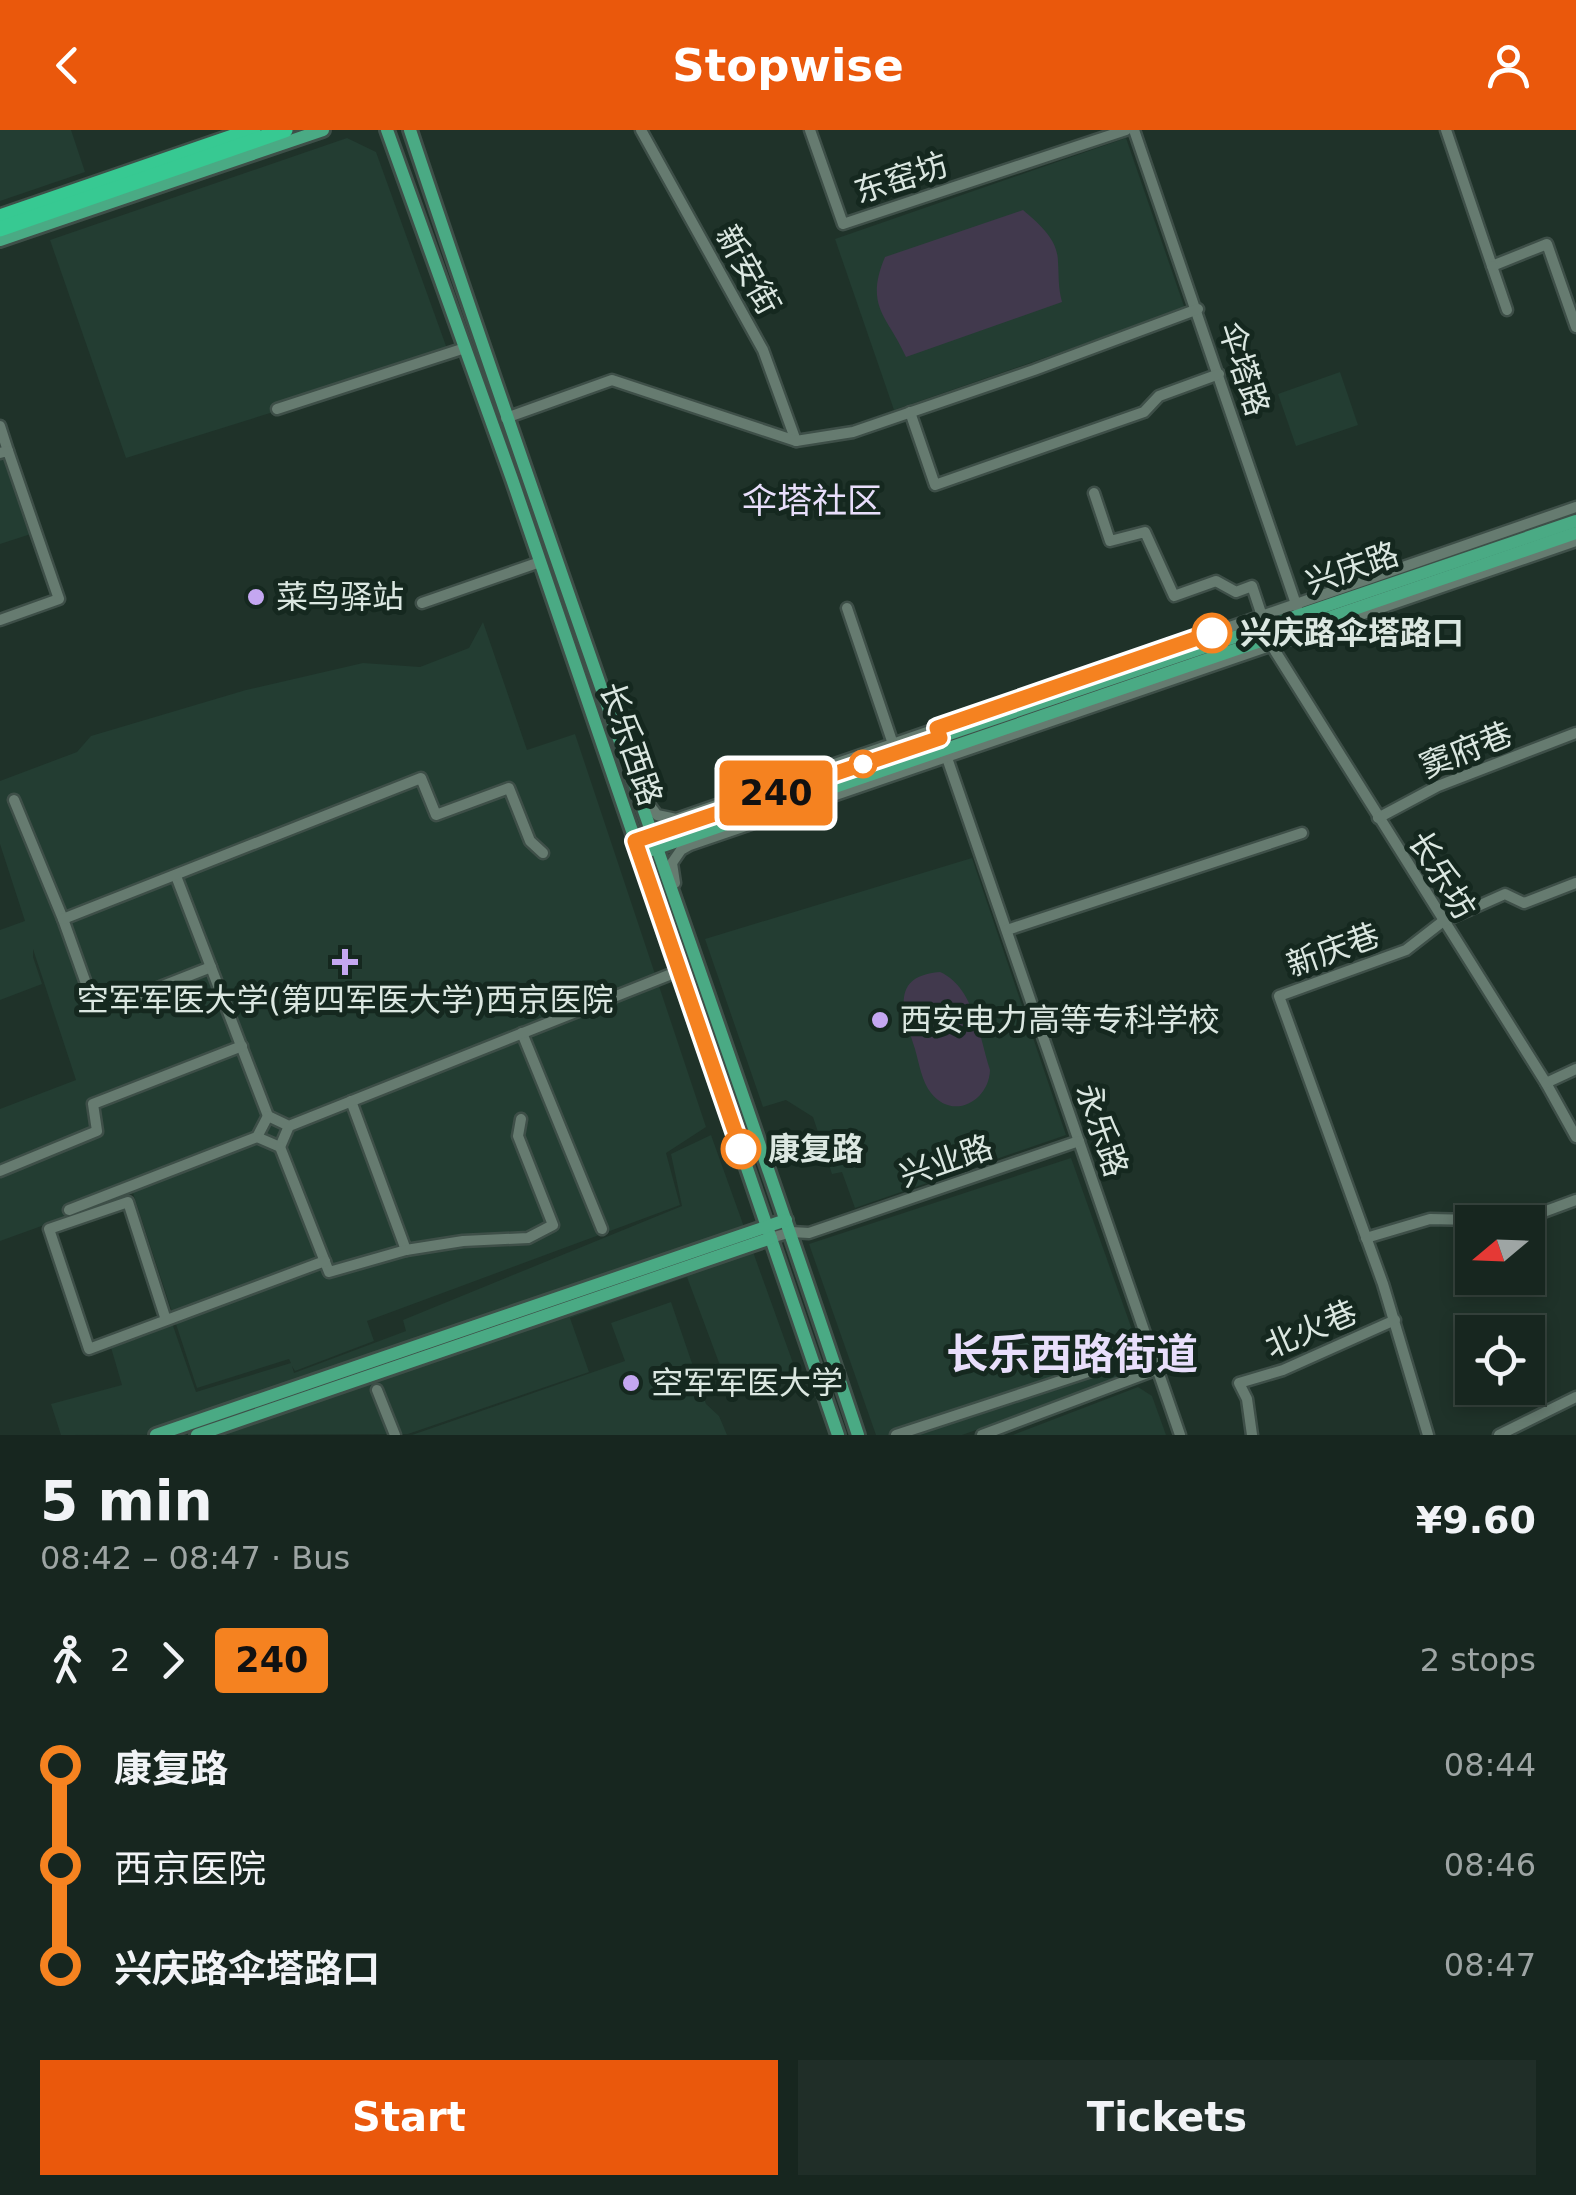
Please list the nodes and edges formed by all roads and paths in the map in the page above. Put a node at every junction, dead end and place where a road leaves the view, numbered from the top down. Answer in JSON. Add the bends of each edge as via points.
{"nodes":[{"id":1,"x":233,"y":130,"type":"edge"},
{"id":2,"x":252,"y":130,"type":"edge"},
{"id":3,"x":285,"y":130,"type":"edge"},
{"id":4,"x":323,"y":130,"type":"edge"},
{"id":5,"x":387,"y":130,"type":"edge"},
{"id":6,"x":410,"y":130,"type":"edge"},
{"id":7,"x":642,"y":130,"type":"edge"},
{"id":8,"x":810,"y":130,"type":"edge"},
{"id":9,"x":1126,"y":130,"type":"edge"},
{"id":10,"x":1134,"y":130,"type":"edge"},
{"id":11,"x":1446,"y":130,"type":"edge"},
{"id":12,"x":0,"y":209,"type":"edge"},
{"id":13,"x":0,"y":217,"type":"edge"},
{"id":14,"x":0,"y":229,"type":"edge"},
{"id":15,"x":0,"y":240,"type":"edge"},
{"id":16,"x":1492,"y":266,"type":"junction"},
{"id":17,"x":1198,"y":309,"type":"junction"},
{"id":18,"x":1507,"y":310,"type":"dead end"},
{"id":19,"x":1576,"y":327,"type":"edge"},
{"id":20,"x":465,"y":348,"type":"junction"},
{"id":21,"x":1219,"y":374,"type":"junction"},
{"id":22,"x":276,"y":409,"type":"dead end"},
{"id":23,"x":910,"y":412,"type":"junction"},
{"id":24,"x":506,"y":418,"type":"junction"},
{"id":25,"x":0,"y":426,"type":"edge"},
{"id":26,"x":796,"y":441,"type":"junction"},
{"id":27,"x":4,"y":452,"type":"edge"},
{"id":28,"x":1094,"y":494,"type":"dead end"},
{"id":29,"x":1576,"y":507,"type":"edge"},
{"id":30,"x":1576,"y":521,"type":"edge"},
{"id":31,"x":1576,"y":532,"type":"edge"},
{"id":32,"x":1576,"y":541,"type":"edge"},
{"id":33,"x":540,"y":562,"type":"junction"},
{"id":34,"x":422,"y":603,"type":"dead end"},
{"id":35,"x":847,"y":608,"type":"dead end"},
{"id":36,"x":1300,"y":615,"type":"junction"},
{"id":37,"x":1262,"y":616,"type":"junction"},
{"id":38,"x":0,"y":620,"type":"edge"},
{"id":39,"x":1269,"y":642,"type":"junction"},
{"id":40,"x":1576,"y":733,"type":"edge"},
{"id":41,"x":942,"y":743,"type":"junction"},
{"id":42,"x":893,"y":744,"type":"junction"},
{"id":43,"x":634,"y":781,"type":"junction"},
{"id":44,"x":14,"y":800,"type":"dead end"},
{"id":45,"x":1378,"y":818,"type":"junction"},
{"id":46,"x":1302,"y":832,"type":"dead end"},
{"id":47,"x":699,"y":834,"type":"junction"},
{"id":48,"x":720,"y":834,"type":"junction"},
{"id":49,"x":655,"y":842,"type":"junction"},
{"id":50,"x":637,"y":848,"type":"junction"},
{"id":51,"x":543,"y":852,"type":"dead end"},
{"id":52,"x":176,"y":876,"type":"junction"},
{"id":53,"x":1576,"y":884,"type":"edge"},
{"id":54,"x":681,"y":917,"type":"junction"},
{"id":55,"x":63,"y":920,"type":"junction"},
{"id":56,"x":1442,"y":922,"type":"junction"},
{"id":57,"x":1007,"y":930,"type":"junction"},
{"id":58,"x":211,"y":966,"type":"junction"},
{"id":59,"x":679,"y":970,"type":"junction"},
{"id":60,"x":522,"y":1033,"type":"junction"},
{"id":61,"x":242,"y":1046,"type":"junction"},
{"id":62,"x":1576,"y":1069,"type":"edge"},
{"id":63,"x":1546,"y":1084,"type":"junction"},
{"id":64,"x":351,"y":1101,"type":"junction"},
{"id":65,"x":268,"y":1116,"type":"junction"},
{"id":66,"x":521,"y":1120,"type":"dead end"},
{"id":67,"x":289,"y":1126,"type":"junction"},
{"id":68,"x":258,"y":1137,"type":"junction"},
{"id":69,"x":1576,"y":1137,"type":"edge"},
{"id":70,"x":1080,"y":1142,"type":"junction"},
{"id":71,"x":280,"y":1147,"type":"junction"},
{"id":72,"x":0,"y":1171,"type":"edge"},
{"id":73,"x":1576,"y":1200,"type":"edge"},
{"id":74,"x":69,"y":1210,"type":"dead end"},
{"id":75,"x":788,"y":1226,"type":"junction"},
{"id":76,"x":602,"y":1230,"type":"dead end"},
{"id":77,"x":768,"y":1232,"type":"junction"},
{"id":78,"x":1366,"y":1238,"type":"junction"},
{"id":79,"x":406,"y":1250,"type":"junction"},
{"id":80,"x":325,"y":1262,"type":"junction"},
{"id":81,"x":166,"y":1320,"type":"junction"},
{"id":82,"x":1395,"y":1320,"type":"junction"},
{"id":83,"x":1152,"y":1352,"type":"junction"},
{"id":84,"x":1158,"y":1369,"type":"junction"},
{"id":85,"x":377,"y":1390,"type":"dead end"},
{"id":86,"x":1576,"y":1397,"type":"edge"},
{"id":87,"x":156,"y":1435,"type":"edge"},
{"id":88,"x":197,"y":1435,"type":"edge"},
{"id":89,"x":396,"y":1435,"type":"edge"},
{"id":90,"x":838,"y":1435,"type":"edge"},
{"id":91,"x":858,"y":1435,"type":"edge"},
{"id":92,"x":896,"y":1435,"type":"edge"},
{"id":93,"x":982,"y":1435,"type":"edge"},
{"id":94,"x":1180,"y":1435,"type":"edge"},
{"id":95,"x":1252,"y":1435,"type":"edge"},
{"id":96,"x":1428,"y":1435,"type":"edge"},
{"id":97,"x":1500,"y":1435,"type":"edge"}],
"edges":[{"from":1,"to":12,"type":"main road"},
{"from":2,"to":13,"type":"highway"},
{"from":3,"to":14,"type":"highway"},
{"from":4,"to":15,"type":"main road"},
{"from":5,"to":20,"type":"main road","name":"长乐西路"},
{"from":6,"to":24,"type":"main road","name":"长乐西路"},
{"from":7,"to":26,"type":"street","name":"新安街","via":[[763,350]]},
{"from":8,"to":9,"type":"street","name":"东窑坊","via":[[843,224]]},
{"from":10,"to":17,"type":"street","name":"伞塔路"},
{"from":11,"to":16,"type":"street"},
{"from":16,"to":18,"type":"street"},
{"from":16,"to":19,"type":"street","via":[[1548,244]]},
{"from":17,"to":21,"type":"street","name":"伞塔路"},
{"from":17,"to":23,"type":"street"},
{"from":20,"to":22,"type":"street"},
{"from":20,"to":33,"type":"main road","name":"长乐西路"},
{"from":21,"to":23,"type":"street","via":[[1159,396],[1144,412],[935,485]]},
{"from":21,"to":36,"type":"street","name":"伞塔路"},
{"from":23,"to":26,"type":"street","via":[[853,432]]},
{"from":24,"to":26,"type":"street","via":[[612,380]]},
{"from":24,"to":43,"type":"main road","name":"长乐西路"},
{"from":25,"to":27,"type":"street"},
{"from":27,"to":38,"type":"street","via":[[59,599]]},
{"from":28,"to":37,"type":"street","via":[[1110,541],[1144,532],[1174,596],[1216,582],[1236,592],[1252,586]]},
{"from":29,"to":36,"type":"street"},
{"from":30,"to":36,"type":"main road","name":"兴庆路"},
{"from":31,"to":36,"type":"main road","name":"兴庆路"},
{"from":32,"to":39,"type":"street"},
{"from":33,"to":34,"type":"street"},
{"from":33,"to":50,"type":"main road","name":"长乐西路"},
{"from":35,"to":42,"type":"street"},
{"from":36,"to":37,"type":"street"},
{"from":36,"to":39,"type":"main road","name":"兴庆路"},
{"from":36,"to":41,"type":"main road","name":"兴庆路"},
{"from":37,"to":41,"type":"street"},
{"from":39,"to":41,"type":"main road","name":"兴庆路"},
{"from":39,"to":45,"type":"street","name":"长乐坊"},
{"from":40,"to":45,"type":"street","name":"窦府巷","via":[[1438,786]]},
{"from":41,"to":42,"type":"street"},
{"from":41,"to":47,"type":"main road","name":"兴庆路"},
{"from":41,"to":48,"type":"street"},
{"from":41,"to":49,"type":"main road","name":"兴庆路"},
{"from":41,"to":57,"type":"street","name":"永乐路"},
{"from":42,"to":43,"type":"street","via":[[670,820],[650,807]]},
{"from":43,"to":49,"type":"main road","name":"长乐西路"},
{"from":44,"to":55,"type":"street"},
{"from":45,"to":56,"type":"street","name":"长乐坊"},
{"from":46,"to":57,"type":"street"},
{"from":47,"to":48,"type":"main road"},
{"from":47,"to":49,"type":"main road","name":"兴庆路"},
{"from":48,"to":54,"type":"street","via":[[675,856]]},
{"from":49,"to":50,"type":"main road","name":"兴庆路"},
{"from":49,"to":54,"type":"main road","name":"长乐西路"},
{"from":50,"to":59,"type":"main road","name":"长乐西路"},
{"from":51,"to":52,"type":"street","via":[[530,841],[509,788],[436,815],[422,778]]},
{"from":52,"to":55,"type":"street"},
{"from":52,"to":58,"type":"street"},
{"from":53,"to":56,"type":"street","name":"新庆巷","via":[[1524,903],[1505,894]]},
{"from":54,"to":75,"type":"main road","name":"长乐西路"},
{"from":55,"to":58,"type":"street","via":[[92,1002],[127,1000]]},
{"from":56,"to":63,"type":"street","name":"长乐坊"},
{"from":56,"to":78,"type":"street","name":"新庆巷","via":[[1406,950],[1278,996]]},
{"from":57,"to":70,"type":"street","name":"永乐路"},
{"from":58,"to":61,"type":"street"},
{"from":59,"to":60,"type":"street"},
{"from":59,"to":77,"type":"main road","name":"长乐西路"},
{"from":60,"to":64,"type":"street"},
{"from":60,"to":76,"type":"street"},
{"from":61,"to":65,"type":"street"},
{"from":61,"to":72,"type":"street","via":[[93,1104],[97,1131]]},
{"from":62,"to":63,"type":"street"},
{"from":63,"to":69,"type":"street","name":"长乐坊"},
{"from":64,"to":67,"type":"street"},
{"from":64,"to":79,"type":"street"},
{"from":65,"to":67,"type":"street"},
{"from":65,"to":68,"type":"street"},
{"from":66,"to":79,"type":"street","via":[[518,1136],[553,1225],[528,1238]]},
{"from":67,"to":71,"type":"street"},
{"from":68,"to":71,"type":"street"},
{"from":68,"to":74,"type":"street"},
{"from":70,"to":75,"type":"street","name":"兴业路","via":[[810,1233]]},
{"from":70,"to":83,"type":"street","name":"永乐路"},
{"from":71,"to":80,"type":"street"},
{"from":73,"to":78,"type":"street","via":[[1518,1221],[1430,1219]]},
{"from":75,"to":77,"type":"main road"},
{"from":75,"to":91,"type":"main road","name":"长乐西路"},
{"from":77,"to":87,"type":"main road"},
{"from":77,"to":88,"type":"main road"},
{"from":77,"to":90,"type":"main road","name":"长乐西路"},
{"from":78,"to":82,"type":"street","name":"北火巷"},
{"from":79,"to":80,"type":"street","via":[[329,1272]]},
{"from":80,"to":81,"type":"street"},
{"from":81,"to":81,"type":"street","via":[[89,1349],[49,1229],[128,1202]]},
{"from":82,"to":95,"type":"street","name":"北火巷","via":[[1239,1383]]},
{"from":82,"to":96,"type":"street","name":"北火巷"},
{"from":83,"to":84,"type":"street","name":"永乐路"},
{"from":83,"to":92,"type":"street"},
{"from":84,"to":93,"type":"street"},
{"from":84,"to":94,"type":"street","name":"永乐路"},
{"from":85,"to":89,"type":"street"},
{"from":86,"to":97,"type":"street"}]}
